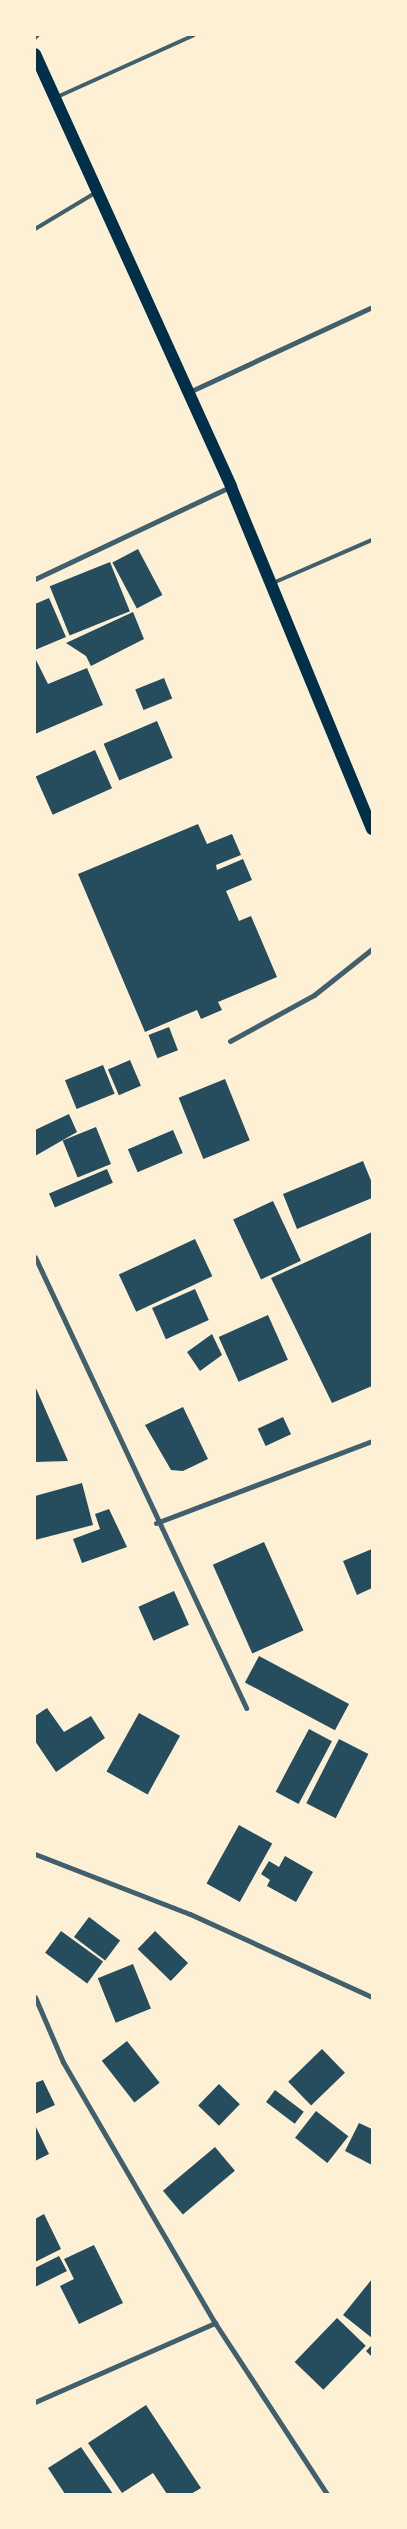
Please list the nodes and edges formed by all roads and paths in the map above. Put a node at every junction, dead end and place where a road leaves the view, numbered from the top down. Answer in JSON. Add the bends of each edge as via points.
{"nodes":[{"id":1,"x":38,"y":35,"type":"edge"},
{"id":2,"x":194,"y":35,"type":"edge"},
{"id":3,"x":35,"y":38,"type":"edge"},
{"id":4,"x":35,"y":54,"type":"edge"},
{"id":5,"x":55,"y":98,"type":"junction"},
{"id":6,"x":96,"y":192,"type":"junction"},
{"id":7,"x":35,"y":229,"type":"edge"},
{"id":8,"x":372,"y":307,"type":"edge"},
{"id":9,"x":188,"y":392,"type":"junction"},
{"id":10,"x":231,"y":487,"type":"junction"},
{"id":11,"x":372,"y":540,"type":"edge"},
{"id":12,"x":35,"y":579,"type":"edge"},
{"id":13,"x":268,"y":584,"type":"junction"},
{"id":14,"x":372,"y":829,"type":"edge"},
{"id":15,"x":372,"y":949,"type":"edge"},
{"id":16,"x":230,"y":1041,"type":"dead end"},
{"id":17,"x":35,"y":1257,"type":"edge"},
{"id":18,"x":372,"y":1441,"type":"edge"},
{"id":19,"x":156,"y":1524,"type":"junction"},
{"id":20,"x":246,"y":1708,"type":"dead end"},
{"id":21,"x":35,"y":1854,"type":"edge"},
{"id":22,"x":372,"y":1997,"type":"edge"},
{"id":23,"x":35,"y":1998,"type":"edge"},
{"id":24,"x":215,"y":2323,"type":"junction"},
{"id":25,"x":35,"y":2402,"type":"edge"},
{"id":26,"x":327,"y":2494,"type":"edge"}],
"edges":[{"from":1,"to":3,"type":"lane"},
{"from":2,"to":5,"type":"lane"},
{"from":4,"to":5,"type":"main road"},
{"from":5,"to":6,"type":"main road"},
{"from":6,"to":7,"type":"lane"},
{"from":6,"to":9,"type":"main road"},
{"from":8,"to":9,"type":"street"},
{"from":9,"to":10,"type":"main road"},
{"from":10,"to":12,"type":"street"},
{"from":10,"to":13,"type":"main road"},
{"from":11,"to":13,"type":"lane"},
{"from":13,"to":14,"type":"main road"},
{"from":15,"to":16,"type":"street","via":[[314,995]]},
{"from":17,"to":19,"type":"street"},
{"from":18,"to":19,"type":"street"},
{"from":19,"to":20,"type":"street"},
{"from":21,"to":22,"type":"street","via":[[190,1914]]},
{"from":23,"to":24,"type":"street","via":[[62,2062]]},
{"from":24,"to":25,"type":"street"},
{"from":24,"to":26,"type":"street"}]}
